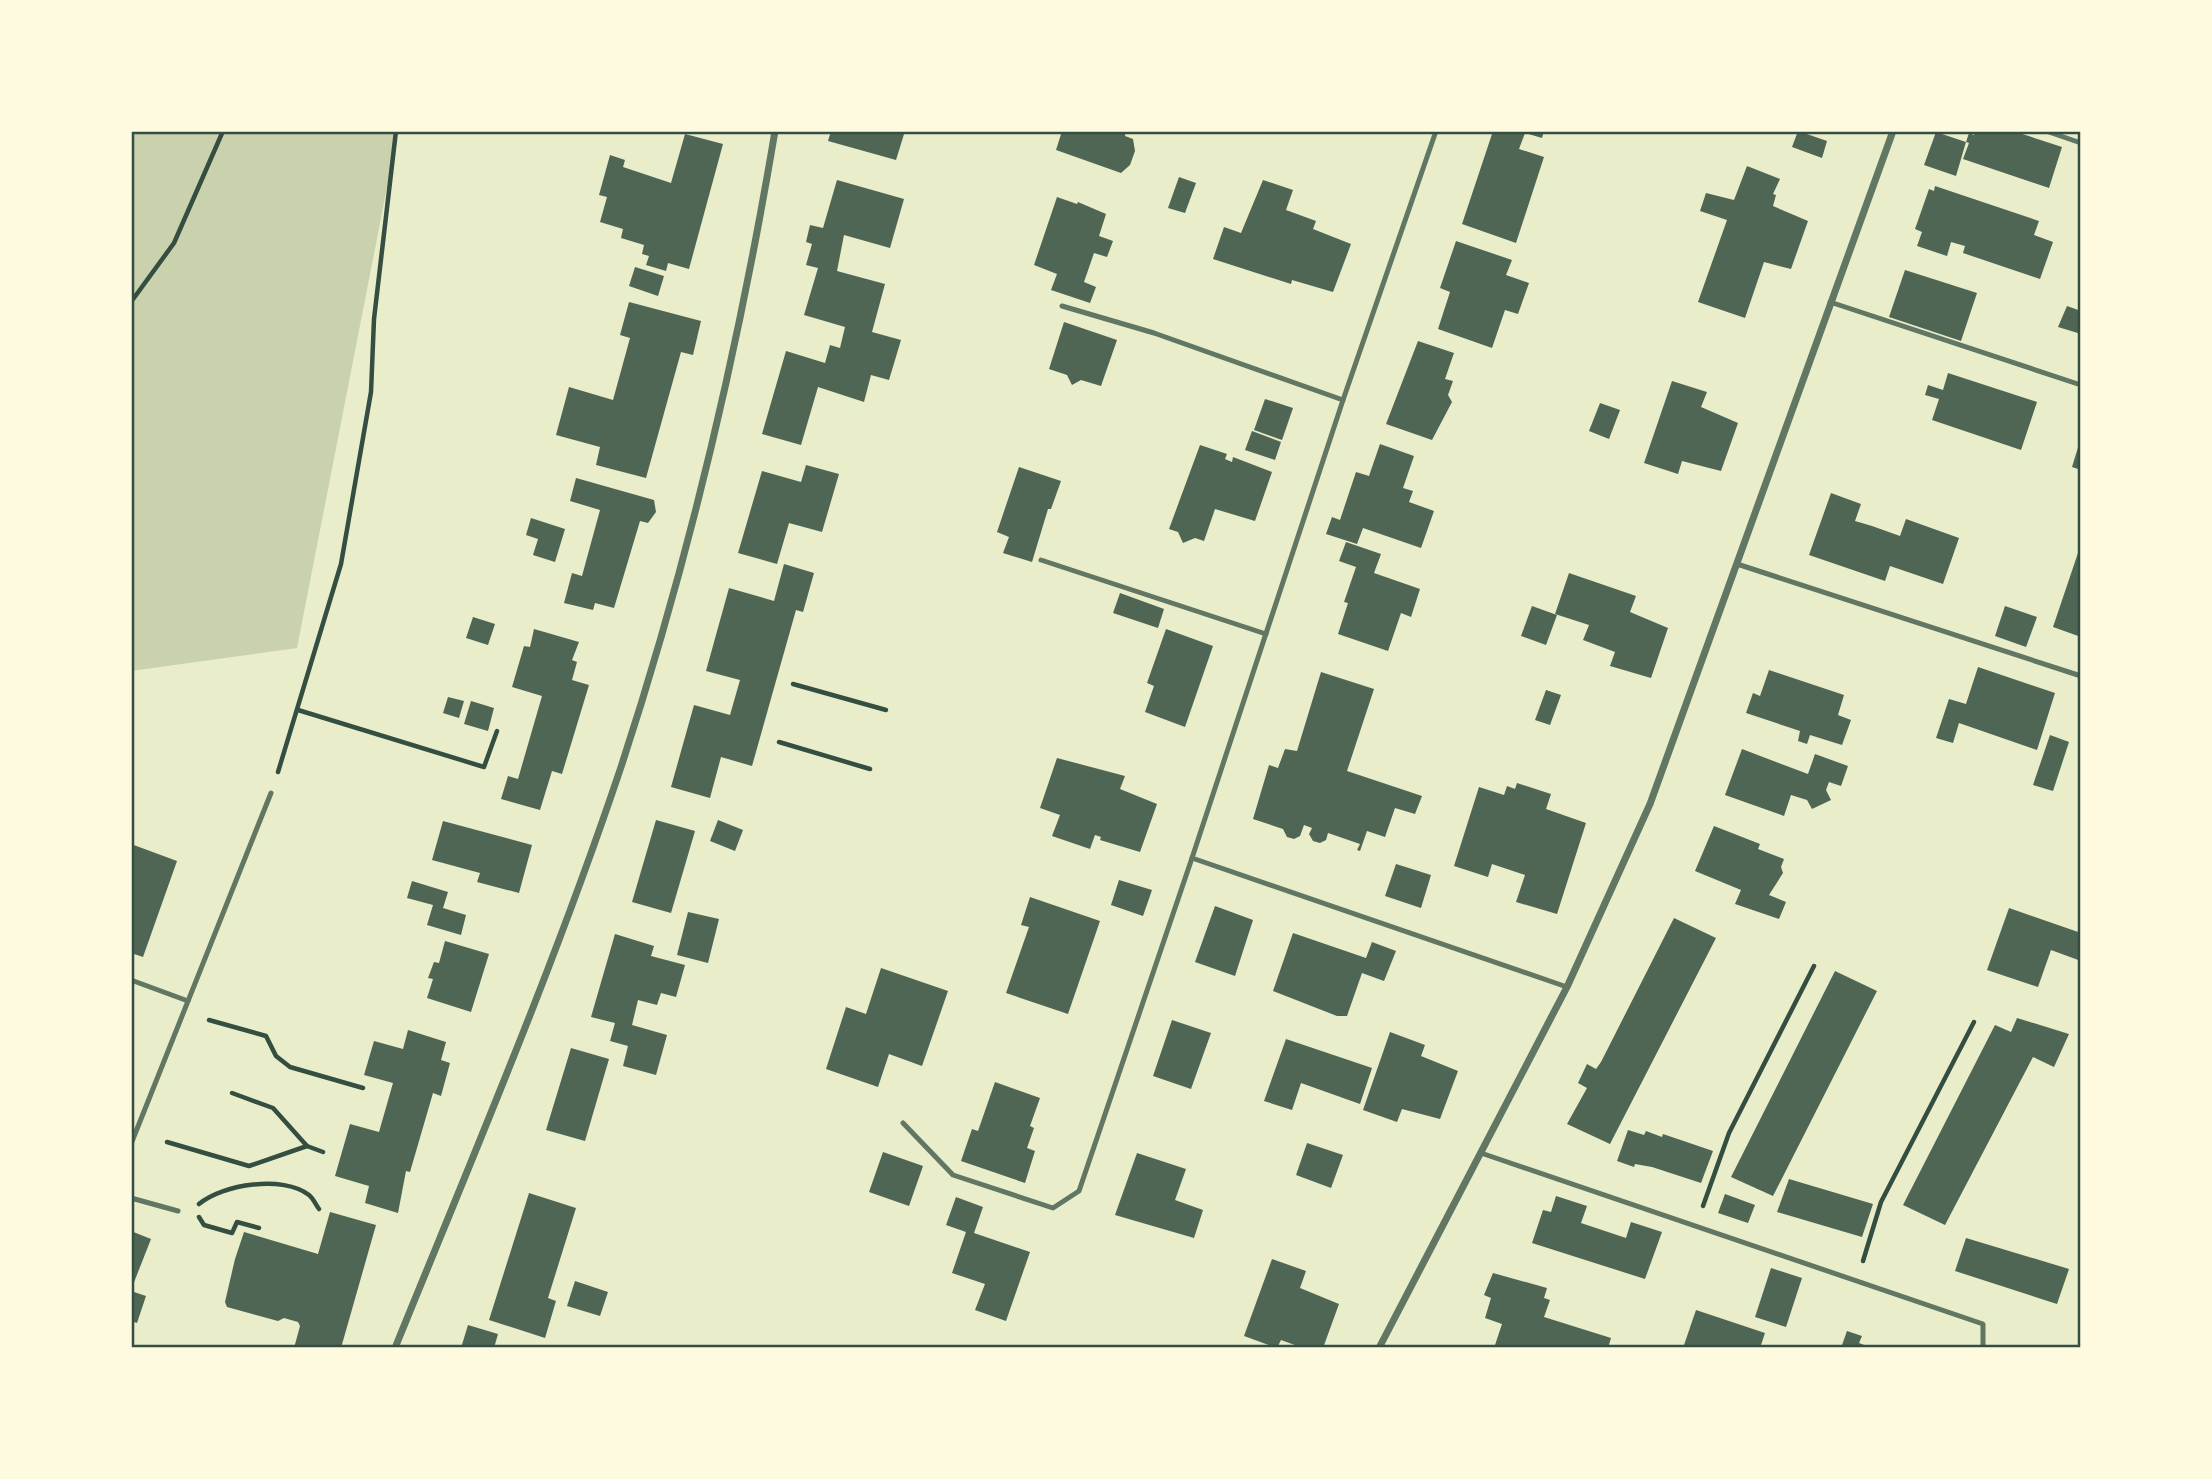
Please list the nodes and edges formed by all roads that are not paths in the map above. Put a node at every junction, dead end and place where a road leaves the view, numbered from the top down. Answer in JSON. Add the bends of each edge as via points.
{"nodes":[{"id":1,"x":775,"y":131,"type":"edge"},
{"id":2,"x":1436,"y":131,"type":"edge"},
{"id":3,"x":1893,"y":131,"type":"edge"},
{"id":4,"x":2046,"y":131,"type":"edge"},
{"id":5,"x":2081,"y":143,"type":"edge"},
{"id":6,"x":1830,"y":302,"type":"junction"},
{"id":7,"x":1062,"y":306,"type":"dead end"},
{"id":8,"x":2081,"y":385,"type":"edge"},
{"id":9,"x":1343,"y":400,"type":"junction"},
{"id":10,"x":1041,"y":560,"type":"dead end"},
{"id":11,"x":1737,"y":564,"type":"junction"},
{"id":12,"x":1266,"y":634,"type":"junction"},
{"id":13,"x":2081,"y":676,"type":"edge"},
{"id":14,"x":271,"y":793,"type":"road end"},
{"id":15,"x":1192,"y":858,"type":"junction"},
{"id":16,"x":131,"y":979,"type":"edge"},
{"id":17,"x":1567,"y":987,"type":"junction"},
{"id":18,"x":188,"y":1001,"type":"junction"},
{"id":19,"x":903,"y":1123,"type":"dead end"},
{"id":20,"x":131,"y":1144,"type":"edge"},
{"id":21,"x":1481,"y":1153,"type":"junction"},
{"id":22,"x":131,"y":1198,"type":"edge"},
{"id":23,"x":178,"y":1211,"type":"road end"},
{"id":24,"x":395,"y":1348,"type":"edge"},
{"id":25,"x":1379,"y":1348,"type":"edge"},
{"id":26,"x":1983,"y":1348,"type":"edge"}],
"edges":[{"from":1,"to":24,"type":"street","via":[[749,288],[712,441],[664,627],[621,767],[569,913]]},
{"from":2,"to":9,"type":"lane"},
{"from":3,"to":6,"type":"street"},
{"from":4,"to":5,"type":"lane"},
{"from":6,"to":8,"type":"lane"},
{"from":6,"to":11,"type":"street"},
{"from":7,"to":9,"type":"lane","via":[[1154,333]]},
{"from":9,"to":12,"type":"lane"},
{"from":10,"to":12,"type":"lane"},
{"from":11,"to":13,"type":"lane"},
{"from":11,"to":17,"type":"street","via":[[1650,804]]},
{"from":12,"to":15,"type":"lane"},
{"from":14,"to":18,"type":"lane"},
{"from":15,"to":17,"type":"lane"},
{"from":15,"to":19,"type":"lane","via":[[1079,1191],[1053,1208],[953,1175]]},
{"from":16,"to":18,"type":"lane"},
{"from":17,"to":21,"type":"street"},
{"from":18,"to":20,"type":"lane"},
{"from":21,"to":25,"type":"street"},
{"from":21,"to":26,"type":"lane","via":[[1983,1324]]},
{"from":22,"to":23,"type":"lane"}]}
